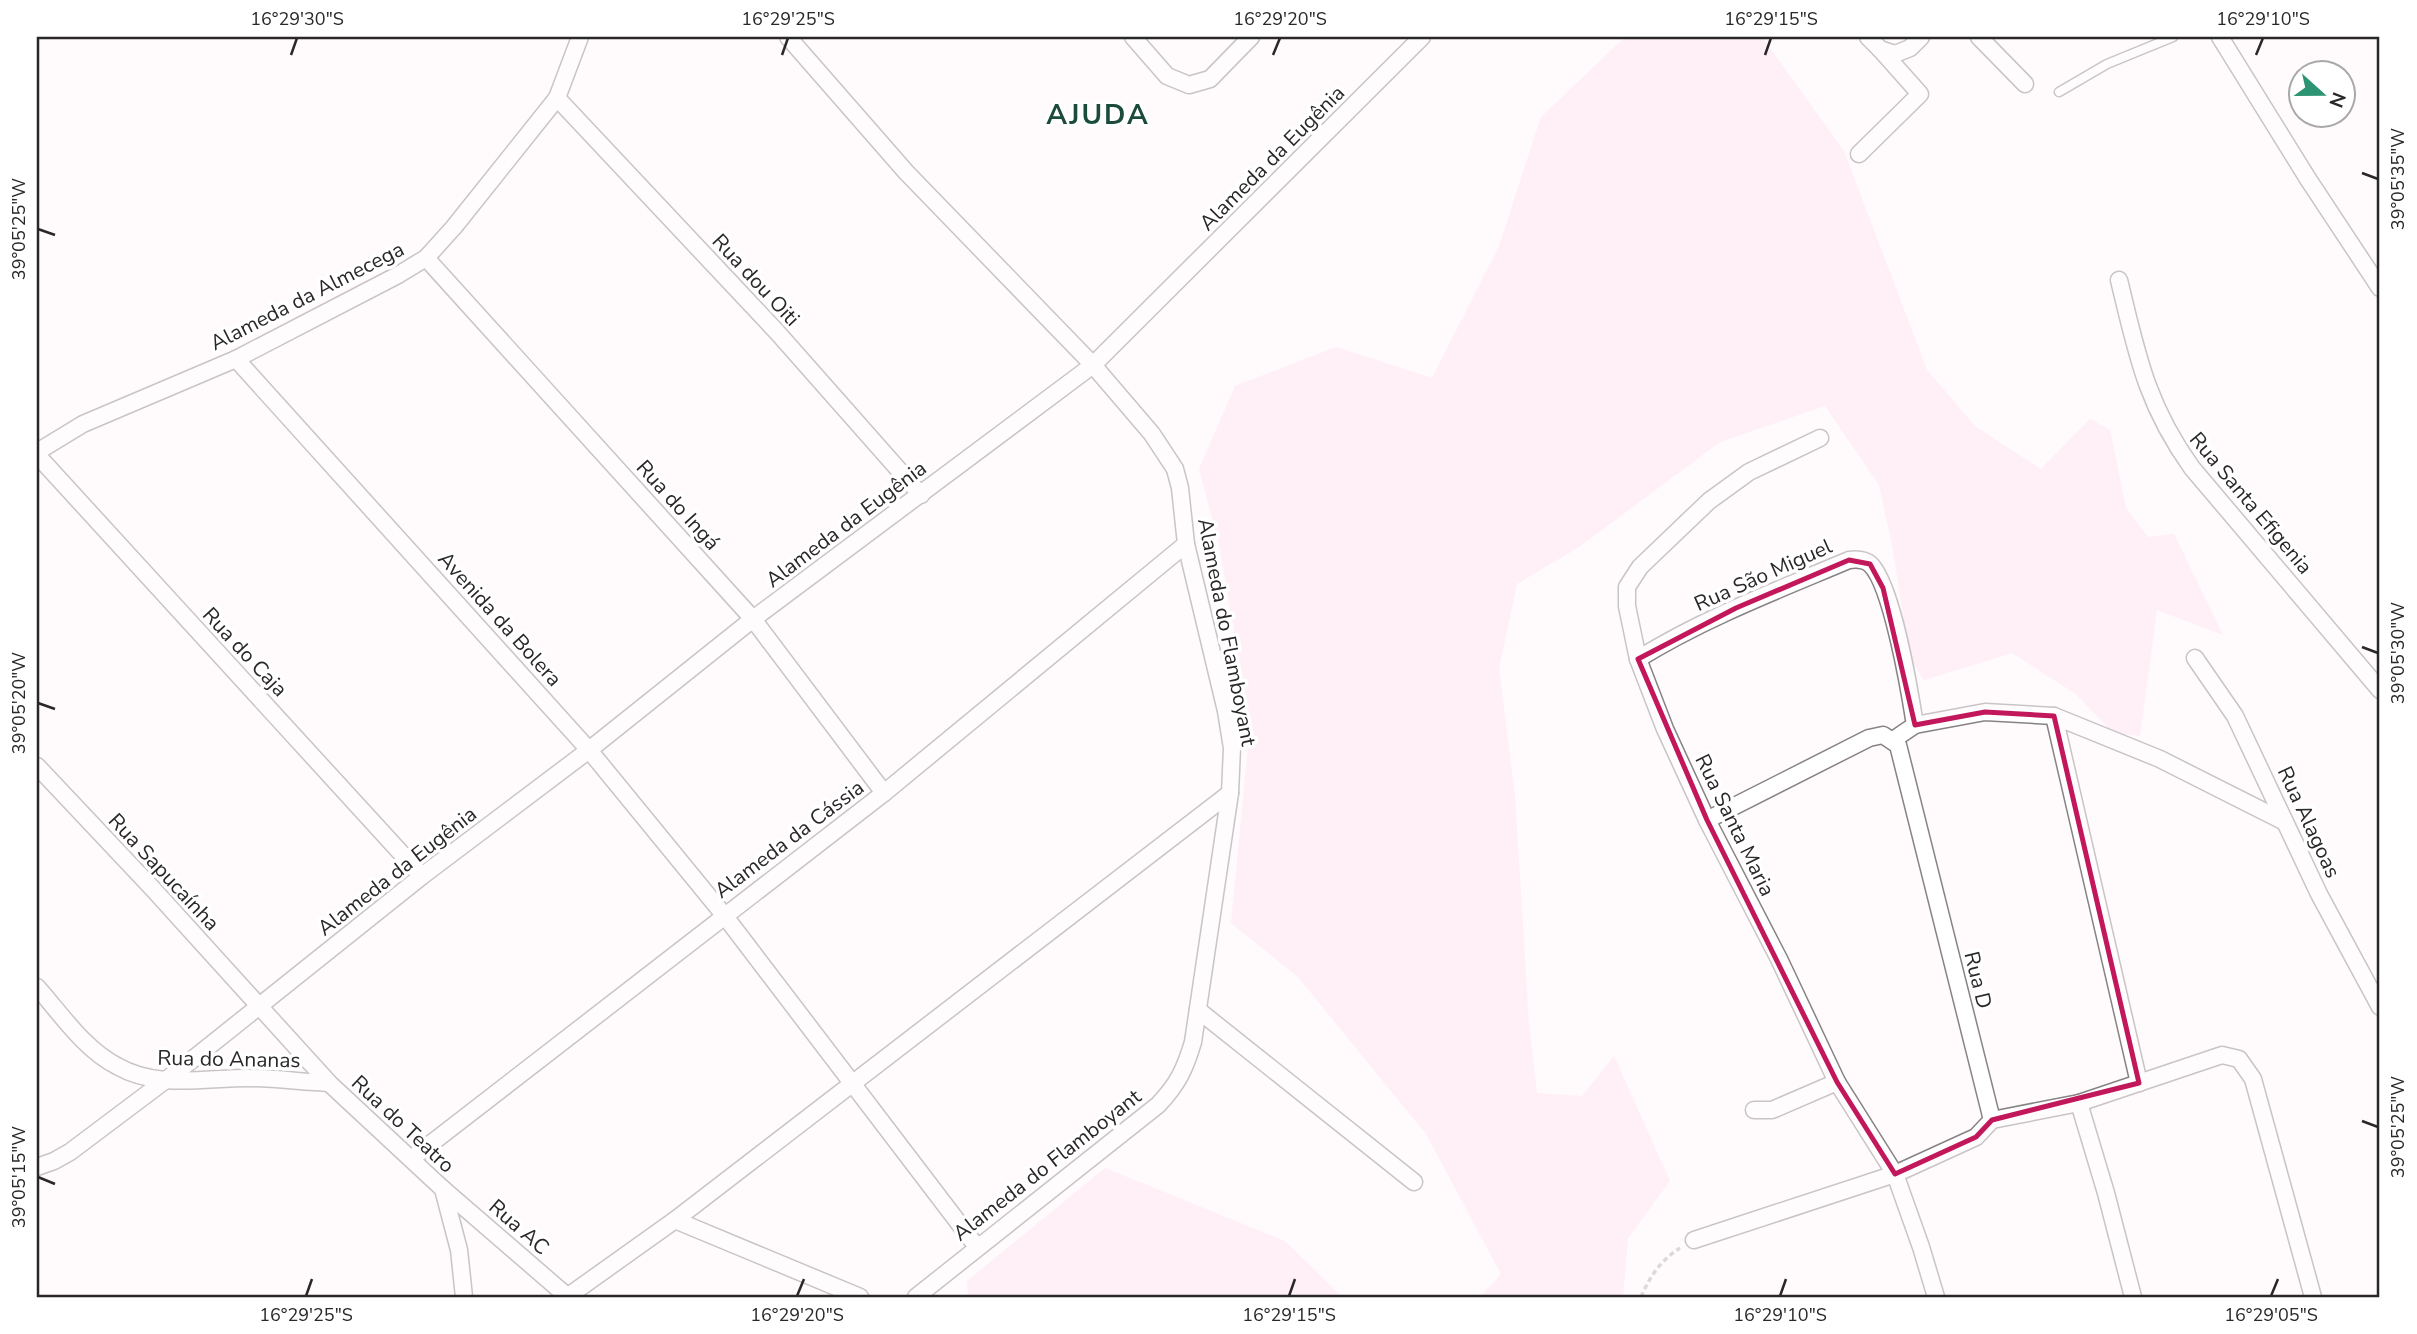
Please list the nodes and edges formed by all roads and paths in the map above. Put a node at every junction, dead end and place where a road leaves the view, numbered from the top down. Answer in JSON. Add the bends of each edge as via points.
{"nodes":[{"id":1,"x":580,"y":37,"type":"edge"},
{"id":2,"x":788,"y":37,"type":"edge"},
{"id":3,"x":1133,"y":37,"type":"edge"},
{"id":4,"x":1251,"y":37,"type":"edge"},
{"id":5,"x":1423,"y":37,"type":"edge"},
{"id":6,"x":1868,"y":37,"type":"edge"},
{"id":7,"x":1921,"y":37,"type":"edge"},
{"id":8,"x":1979,"y":37,"type":"edge"},
{"id":9,"x":2173,"y":37,"type":"edge"},
{"id":10,"x":2220,"y":37,"type":"edge"},
{"id":11,"x":1881,"y":49,"type":"junction"},
{"id":12,"x":2025,"y":84,"type":"dead end"},
{"id":13,"x":2059,"y":92,"type":"dead end"},
{"id":14,"x":557,"y":98,"type":"junction"},
{"id":15,"x":1859,"y":153,"type":"dead end"},
{"id":16,"x":426,"y":258,"type":"junction"},
{"id":17,"x":2119,"y":280,"type":"dead end"},
{"id":18,"x":2380,"y":288,"type":"edge"},
{"id":19,"x":236,"y":359,"type":"junction"},
{"id":20,"x":1093,"y":366,"type":"junction"},
{"id":21,"x":1821,"y":438,"type":"dead end"},
{"id":22,"x":37,"y":454,"type":"edge"},
{"id":23,"x":921,"y":495,"type":"junction"},
{"id":24,"x":1186,"y":544,"type":"junction"},
{"id":25,"x":753,"y":619,"type":"junction"},
{"id":26,"x":2195,"y":658,"type":"dead end"},
{"id":27,"x":1638,"y":659,"type":"junction"},
{"id":28,"x":2380,"y":690,"type":"edge"},
{"id":29,"x":2054,"y":716,"type":"junction"},
{"id":30,"x":1915,"y":725,"type":"junction"},
{"id":31,"x":1893,"y":740,"type":"junction"},
{"id":32,"x":589,"y":750,"type":"junction"},
{"id":33,"x":37,"y":766,"type":"edge"},
{"id":34,"x":884,"y":793,"type":"junction"},
{"id":35,"x":1230,"y":793,"type":"junction"},
{"id":36,"x":1707,"y":820,"type":"junction"},
{"id":37,"x":2285,"y":822,"type":"junction"},
{"id":38,"x":422,"y":876,"type":"junction"},
{"id":39,"x":724,"y":915,"type":"junction"},
{"id":40,"x":37,"y":987,"type":"edge"},
{"id":41,"x":260,"y":1007,"type":"junction"},
{"id":42,"x":2380,"y":1007,"type":"edge"},
{"id":43,"x":1198,"y":1010,"type":"junction"},
{"id":44,"x":165,"y":1081,"type":"junction"},
{"id":45,"x":1837,"y":1082,"type":"junction"},
{"id":46,"x":329,"y":1083,"type":"junction"},
{"id":47,"x":852,"y":1083,"type":"junction"},
{"id":48,"x":2139,"y":1083,"type":"junction"},
{"id":49,"x":2079,"y":1103,"type":"junction"},
{"id":50,"x":1754,"y":1110,"type":"dead end"},
{"id":51,"x":1992,"y":1120,"type":"junction"},
{"id":52,"x":411,"y":1159,"type":"junction"},
{"id":53,"x":37,"y":1167,"type":"edge"},
{"id":54,"x":1895,"y":1174,"type":"junction"},
{"id":55,"x":1414,"y":1182,"type":"dead end"},
{"id":56,"x":443,"y":1189,"type":"junction"},
{"id":57,"x":675,"y":1220,"type":"junction"},
{"id":58,"x":1694,"y":1240,"type":"joint"},
{"id":59,"x":977,"y":1247,"type":"junction"},
{"id":60,"x":464,"y":1297,"type":"edge"},
{"id":61,"x":568,"y":1297,"type":"edge"},
{"id":62,"x":860,"y":1297,"type":"edge"},
{"id":63,"x":916,"y":1297,"type":"edge"},
{"id":64,"x":1642,"y":1297,"type":"edge"},
{"id":65,"x":1936,"y":1297,"type":"edge"},
{"id":66,"x":2133,"y":1297,"type":"edge"},
{"id":67,"x":2313,"y":1297,"type":"edge"}],
"edges":[{"from":1,"to":14,"type":"street","name":"Alameda da Almecega"},
{"from":2,"to":20,"type":"street","name":"Alameda do Flamboyant","via":[[906,172]]},
{"from":3,"to":4,"type":"street","via":[[1167,76],[1189,85],[1210,79]]},
{"from":5,"to":20,"type":"street","name":"Alameda da Eugênia"},
{"from":6,"to":11,"type":"street"},
{"from":7,"to":11,"type":"street","via":[[1902,52]]},
{"from":8,"to":12,"type":"street"},
{"from":9,"to":13,"type":"lane","via":[[2107,64]]},
{"from":10,"to":18,"type":"street"},
{"from":11,"to":15,"type":"street","via":[[1920,94]]},
{"from":14,"to":16,"type":"street","name":"Alameda da Almecega"},
{"from":14,"to":23,"type":"street","name":"Rua dou Oiti","via":[[777,332]]},
{"from":16,"to":19,"type":"street","name":"Alameda da Almecega"},
{"from":16,"to":25,"type":"street","name":"Rua do Ingá"},
{"from":17,"to":28,"type":"street","name":"Rua Santa Efigenia","via":[[2139,365],[2171,439]]},
{"from":19,"to":22,"type":"street","name":"Alameda da Almecega","via":[[83,424]]},
{"from":19,"to":32,"type":"street","name":"Avenida da Bolera"},
{"from":20,"to":23,"type":"street","name":"Alameda da Eugênia"},
{"from":20,"to":24,"type":"street","name":"Alameda do Flamboyant","via":[[1152,434],[1175,469]]},
{"from":21,"to":27,"type":"street","name":"Rua Santa Maria","via":[[1749,472],[1709,501],[1640,567],[1626,596]]},
{"from":22,"to":38,"type":"street","name":"Rua do Caja"},
{"from":23,"to":25,"type":"street","name":"Alameda da Eugênia"},
{"from":24,"to":34,"type":"street","name":"Alameda da Cássia"},
{"from":24,"to":35,"type":"street","name":"Alameda do Flamboyant","via":[[1226,711]]},
{"from":25,"to":32,"type":"street","name":"Alameda da Eugênia"},
{"from":25,"to":34,"type":"street","name":"Rua do Ingá"},
{"from":26,"to":37,"type":"street","name":"Rua Alagoas","via":[[2235,716]]},
{"from":27,"to":30,"type":"street","name":"Rua São Miguel","via":[[1736,608],[1849,560],[1862,560],[1870,564],[1883,587],[1908,677]]},
{"from":27,"to":36,"type":"street","name":"Rua Santa Maria"},
{"from":29,"to":30,"type":"street","via":[[1985,712]]},
{"from":29,"to":37,"type":"street","via":[[2160,759]]},
{"from":29,"to":48,"type":"street"},
{"from":30,"to":31,"type":"street"},
{"from":31,"to":36,"type":"street","via":[[1883,735],[1869,738]]},
{"from":31,"to":51,"type":"street","name":"Rua D"},
{"from":32,"to":38,"type":"street","name":"Alameda da Eugênia"},
{"from":32,"to":39,"type":"street","name":"Avenida da Bolera"},
{"from":33,"to":41,"type":"street","name":"Rua Sapucaínha"},
{"from":34,"to":39,"type":"street","name":"Alameda da Cássia"},
{"from":35,"to":43,"type":"street","name":"Alameda do Flamboyant"},
{"from":35,"to":47,"type":"street"},
{"from":36,"to":45,"type":"street","name":"Rua Santa Maria"},
{"from":37,"to":42,"type":"street","name":"Rua Alagoas"},
{"from":38,"to":41,"type":"street","name":"Alameda da Eugênia"},
{"from":39,"to":47,"type":"street","name":"Avenida da Bolera"},
{"from":39,"to":52,"type":"street","name":"Alameda da Cássia"},
{"from":40,"to":44,"type":"street","name":"Rua do Ananas","via":[[113,1065]]},
{"from":41,"to":44,"type":"street","name":"Alameda da Eugênia"},
{"from":41,"to":46,"type":"street","name":"Rua do Teatro"},
{"from":43,"to":55,"type":"street"},
{"from":43,"to":59,"type":"street","name":"Alameda do Flamboyant","via":[[1193,1042],[1175,1087]]},
{"from":44,"to":46,"type":"street","name":"Rua do Ananas","via":[[249,1078]]},
{"from":44,"to":53,"type":"street","name":"Alameda da Eugênia","via":[[70,1152]]},
{"from":45,"to":50,"type":"street","via":[[1772,1110]]},
{"from":45,"to":54,"type":"street","name":"Rua Santa Maria"},
{"from":46,"to":52,"type":"street","name":"Rua do Teatro"},
{"from":47,"to":57,"type":"street"},
{"from":47,"to":59,"type":"street","name":"Avenida da Bolera"},
{"from":48,"to":49,"type":"street"},
{"from":48,"to":67,"type":"street","via":[[2222,1055],[2239,1059],[2253,1079]]},
{"from":49,"to":51,"type":"street"},
{"from":49,"to":66,"type":"street"},
{"from":51,"to":54,"type":"street","via":[[1976,1137]]},
{"from":52,"to":56,"type":"street","name":"Rua do Teatro"},
{"from":54,"to":58,"type":"street"},
{"from":54,"to":65,"type":"street","name":"Rua Santa Maria"},
{"from":56,"to":60,"type":"street","name":"Rua do Teatro","via":[[459,1250]]},
{"from":56,"to":61,"type":"street","name":"Rua AC"},
{"from":57,"to":61,"type":"street"},
{"from":57,"to":62,"type":"street"},
{"from":58,"to":64,"type":"path","via":[[1657,1268]]},
{"from":59,"to":63,"type":"street","name":"Alameda do Flamboyant"}]}
